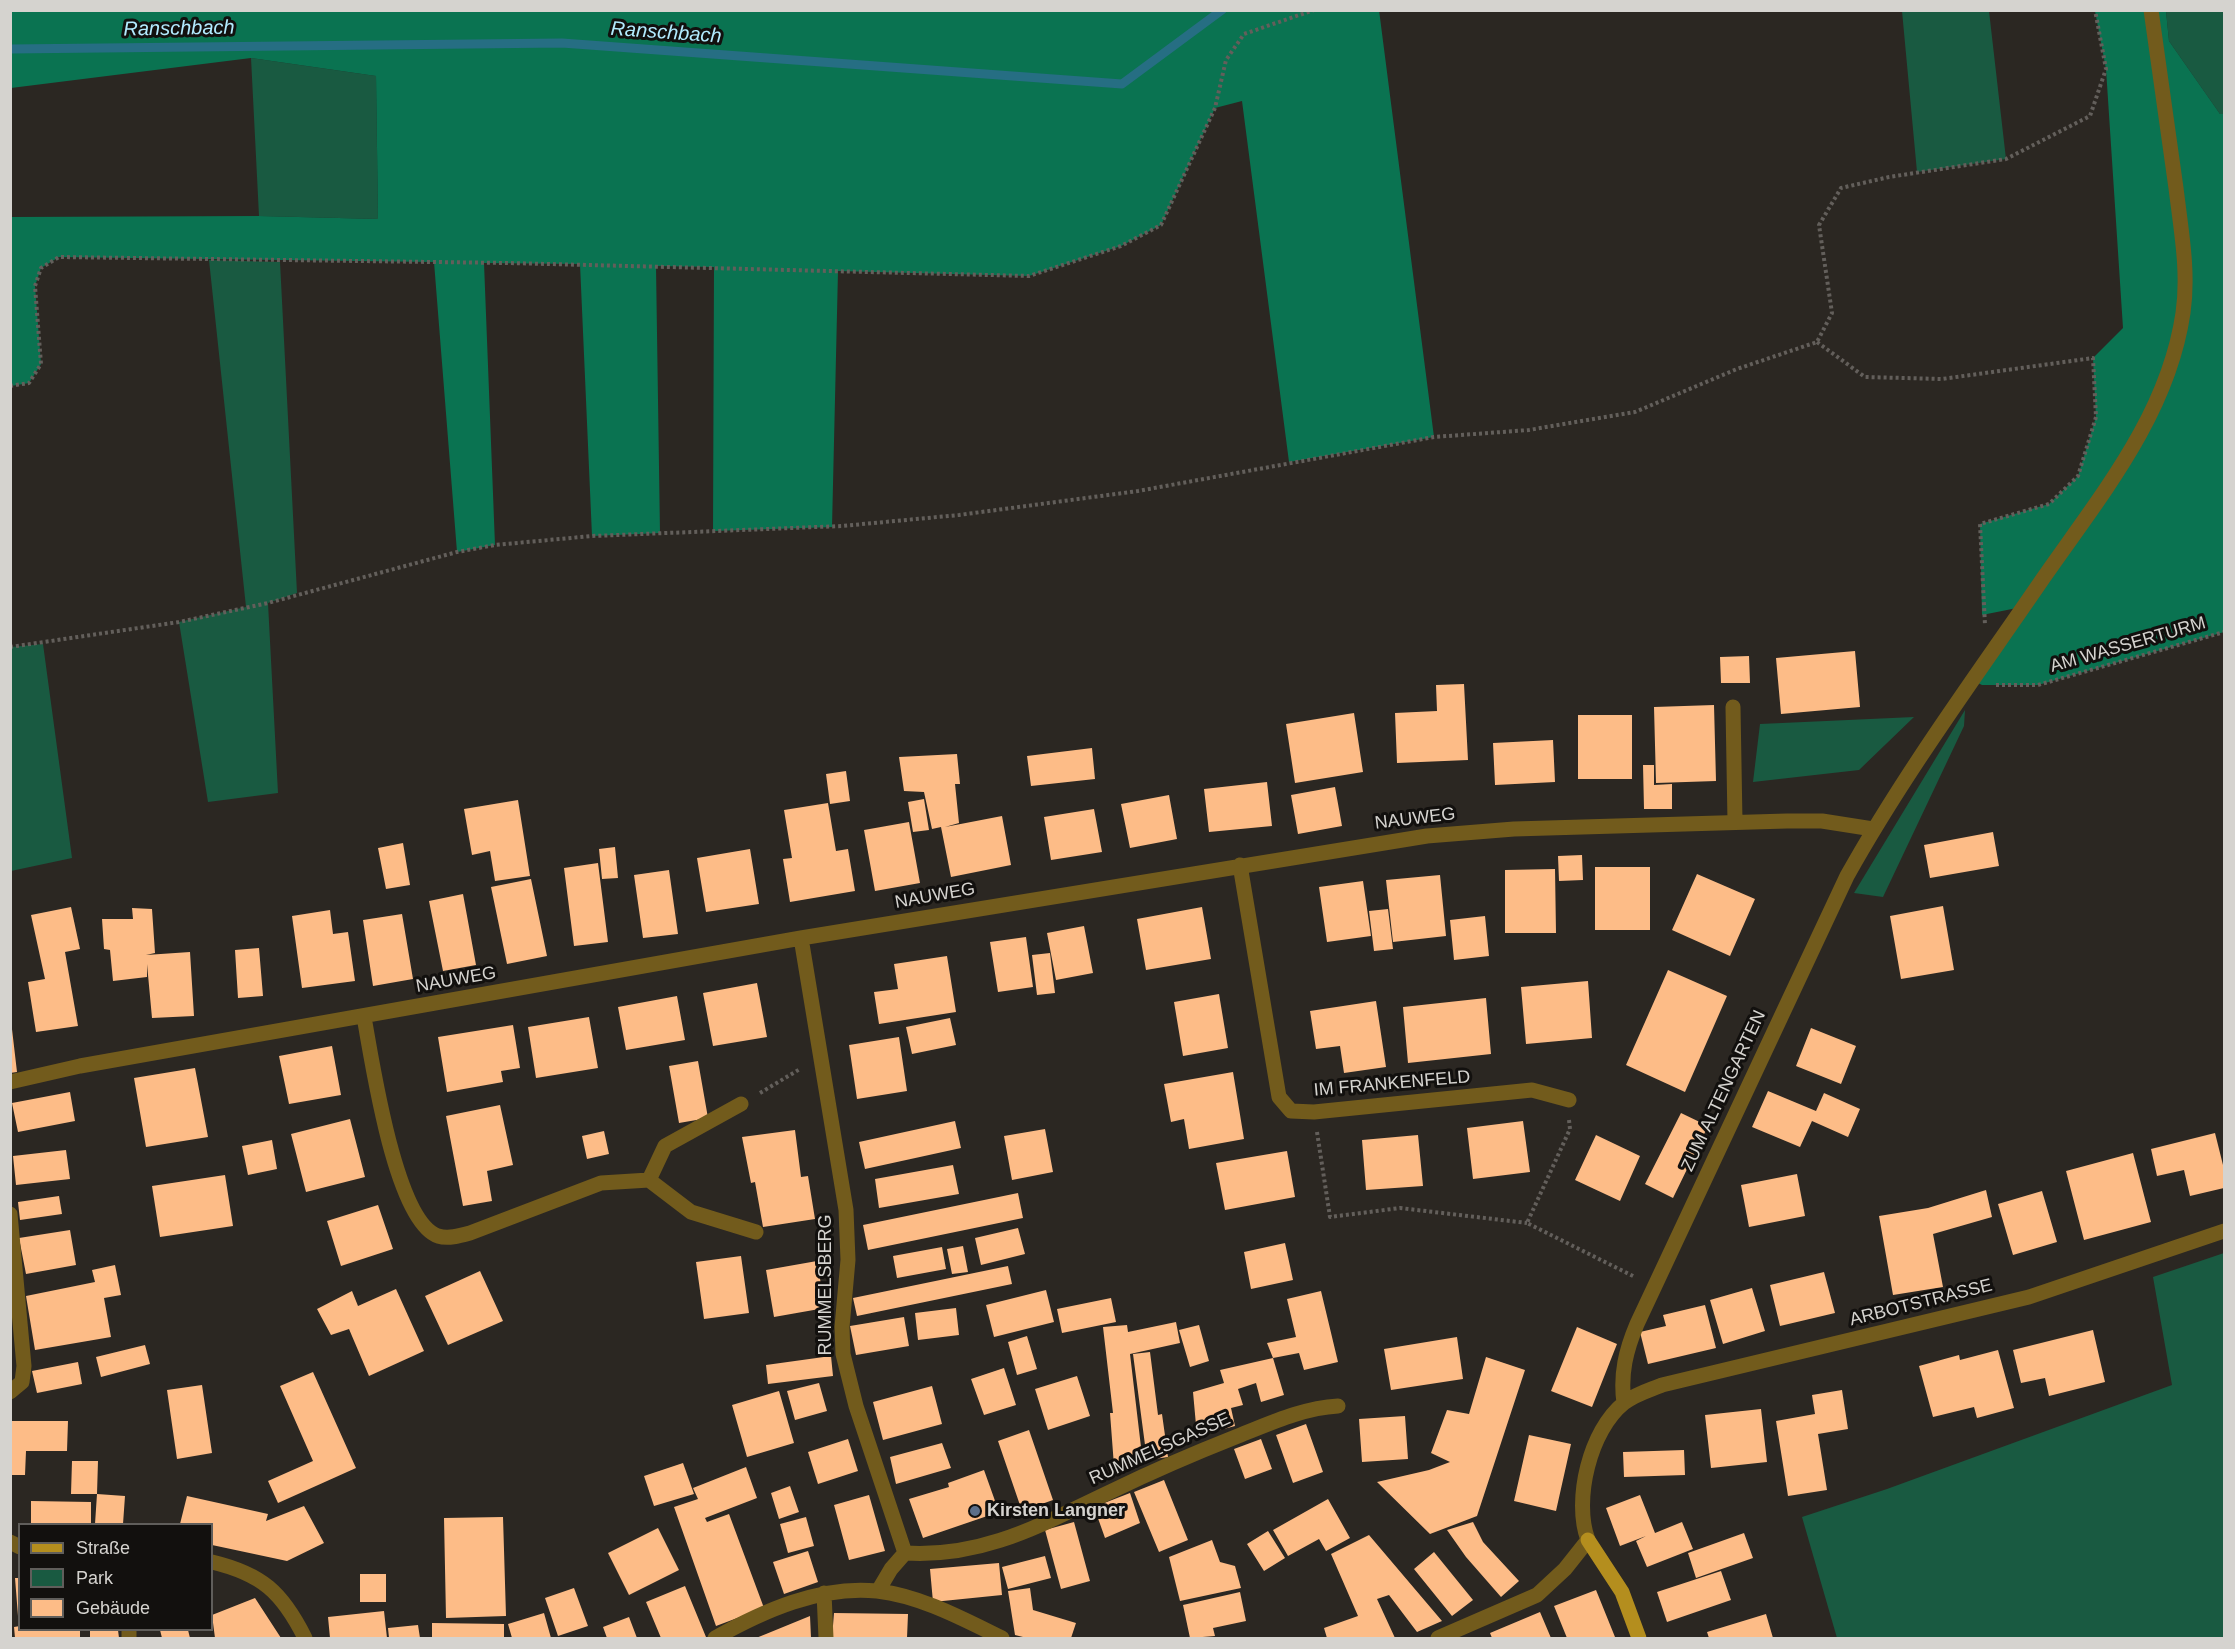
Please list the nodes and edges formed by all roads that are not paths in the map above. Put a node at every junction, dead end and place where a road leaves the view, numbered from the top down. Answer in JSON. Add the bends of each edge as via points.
{"nodes":[{"id":1,"x":2151,"y":10,"type":"edge"},
{"id":2,"x":1732,"y":707,"type":"dead end"},
{"id":3,"x":1735,"y":822,"type":"junction"},
{"id":4,"x":1873,"y":829,"type":"junction"},
{"id":5,"x":1240,"y":865,"type":"junction"},
{"id":6,"x":801,"y":938,"type":"junction"},
{"id":7,"x":364,"y":1017,"type":"junction"},
{"id":8,"x":10,"y":1082,"type":"edge"},
{"id":9,"x":1569,"y":1100,"type":"road end"},
{"id":10,"x":741,"y":1104,"type":"road end"},
{"id":11,"x":649,"y":1180,"type":"junction"},
{"id":12,"x":10,"y":1214,"type":"edge"},
{"id":13,"x":2224,"y":1231,"type":"edge"},
{"id":14,"x":756,"y":1232,"type":"dead end"},
{"id":15,"x":10,"y":1392,"type":"edge"},
{"id":16,"x":1624,"y":1403,"type":"junction"},
{"id":17,"x":1338,"y":1406,"type":"dead end"},
{"id":18,"x":1588,"y":1540,"type":"junction"},
{"id":19,"x":904,"y":1553,"type":"junction"},
{"id":20,"x":213,"y":1562,"type":"edge"},
{"id":21,"x":878,"y":1591,"type":"junction"},
{"id":22,"x":824,"y":1593,"type":"junction"},
{"id":23,"x":305,"y":1638,"type":"edge"},
{"id":24,"x":715,"y":1638,"type":"edge"},
{"id":25,"x":826,"y":1638,"type":"edge"},
{"id":26,"x":1002,"y":1638,"type":"edge"},
{"id":27,"x":1438,"y":1638,"type":"edge"},
{"id":28,"x":1639,"y":1638,"type":"edge"}],
"edges":[{"from":1,"to":4,"type":"street","name":"ZUM ALTENGARTEN","via":[[2185,261],[2183,312],[2158,399],[2136,444]]},
{"from":2,"to":3,"type":"street"},
{"from":3,"to":4,"type":"street","name":"NAUWEG","via":[[1822,821]]},
{"from":3,"to":5,"type":"street","name":"NAUWEG","via":[[1514,829],[1427,836]]},
{"from":4,"to":16,"type":"street","name":"ZUM ALTENGARTEN","via":[[1842,886],[1637,1324],[1622,1374]]},
{"from":5,"to":6,"type":"street","name":"NAUWEG"},
{"from":5,"to":9,"type":"street","name":"IM FRANKENFELD","via":[[1279,1097],[1292,1111],[1532,1090]]},
{"from":6,"to":7,"type":"street","name":"NAUWEG"},
{"from":6,"to":19,"type":"street","name":"RUMMELSBERG","via":[[846,1210],[849,1260],[843,1353],[856,1406]]},
{"from":7,"to":8,"type":"street","name":"NAUWEG","via":[[101,1062]]},
{"from":7,"to":11,"type":"street","via":[[399,1177],[416,1215],[437,1236],[453,1238],[470,1233],[601,1183]]},
{"from":10,"to":11,"type":"street","via":[[665,1146]]},
{"from":11,"to":14,"type":"street","via":[[691,1212]]},
{"from":12,"to":15,"type":"street","via":[[24,1366],[22,1382]]},
{"from":13,"to":16,"type":"street","name":"ARBOTSTRASSE","via":[[2029,1297],[1662,1385]]},
{"from":16,"to":18,"type":"street","via":[[1604,1426],[1586,1476],[1581,1516]]},
{"from":17,"to":19,"type":"street","name":"RUMMELSGASSE","via":[[1319,1407],[1255,1429],[990,1545],[942,1554]]},
{"from":18,"to":27,"type":"street","via":[[1537,1595]]},
{"from":18,"to":28,"type":"main road","via":[[1619,1586]]},
{"from":19,"to":21,"type":"street"},
{"from":20,"to":23,"type":"street","via":[[265,1582],[284,1603]]},
{"from":21,"to":22,"type":"street"},
{"from":21,"to":26,"type":"street","via":[[940,1610]]},
{"from":22,"to":24,"type":"street"},
{"from":22,"to":25,"type":"street"}]}
